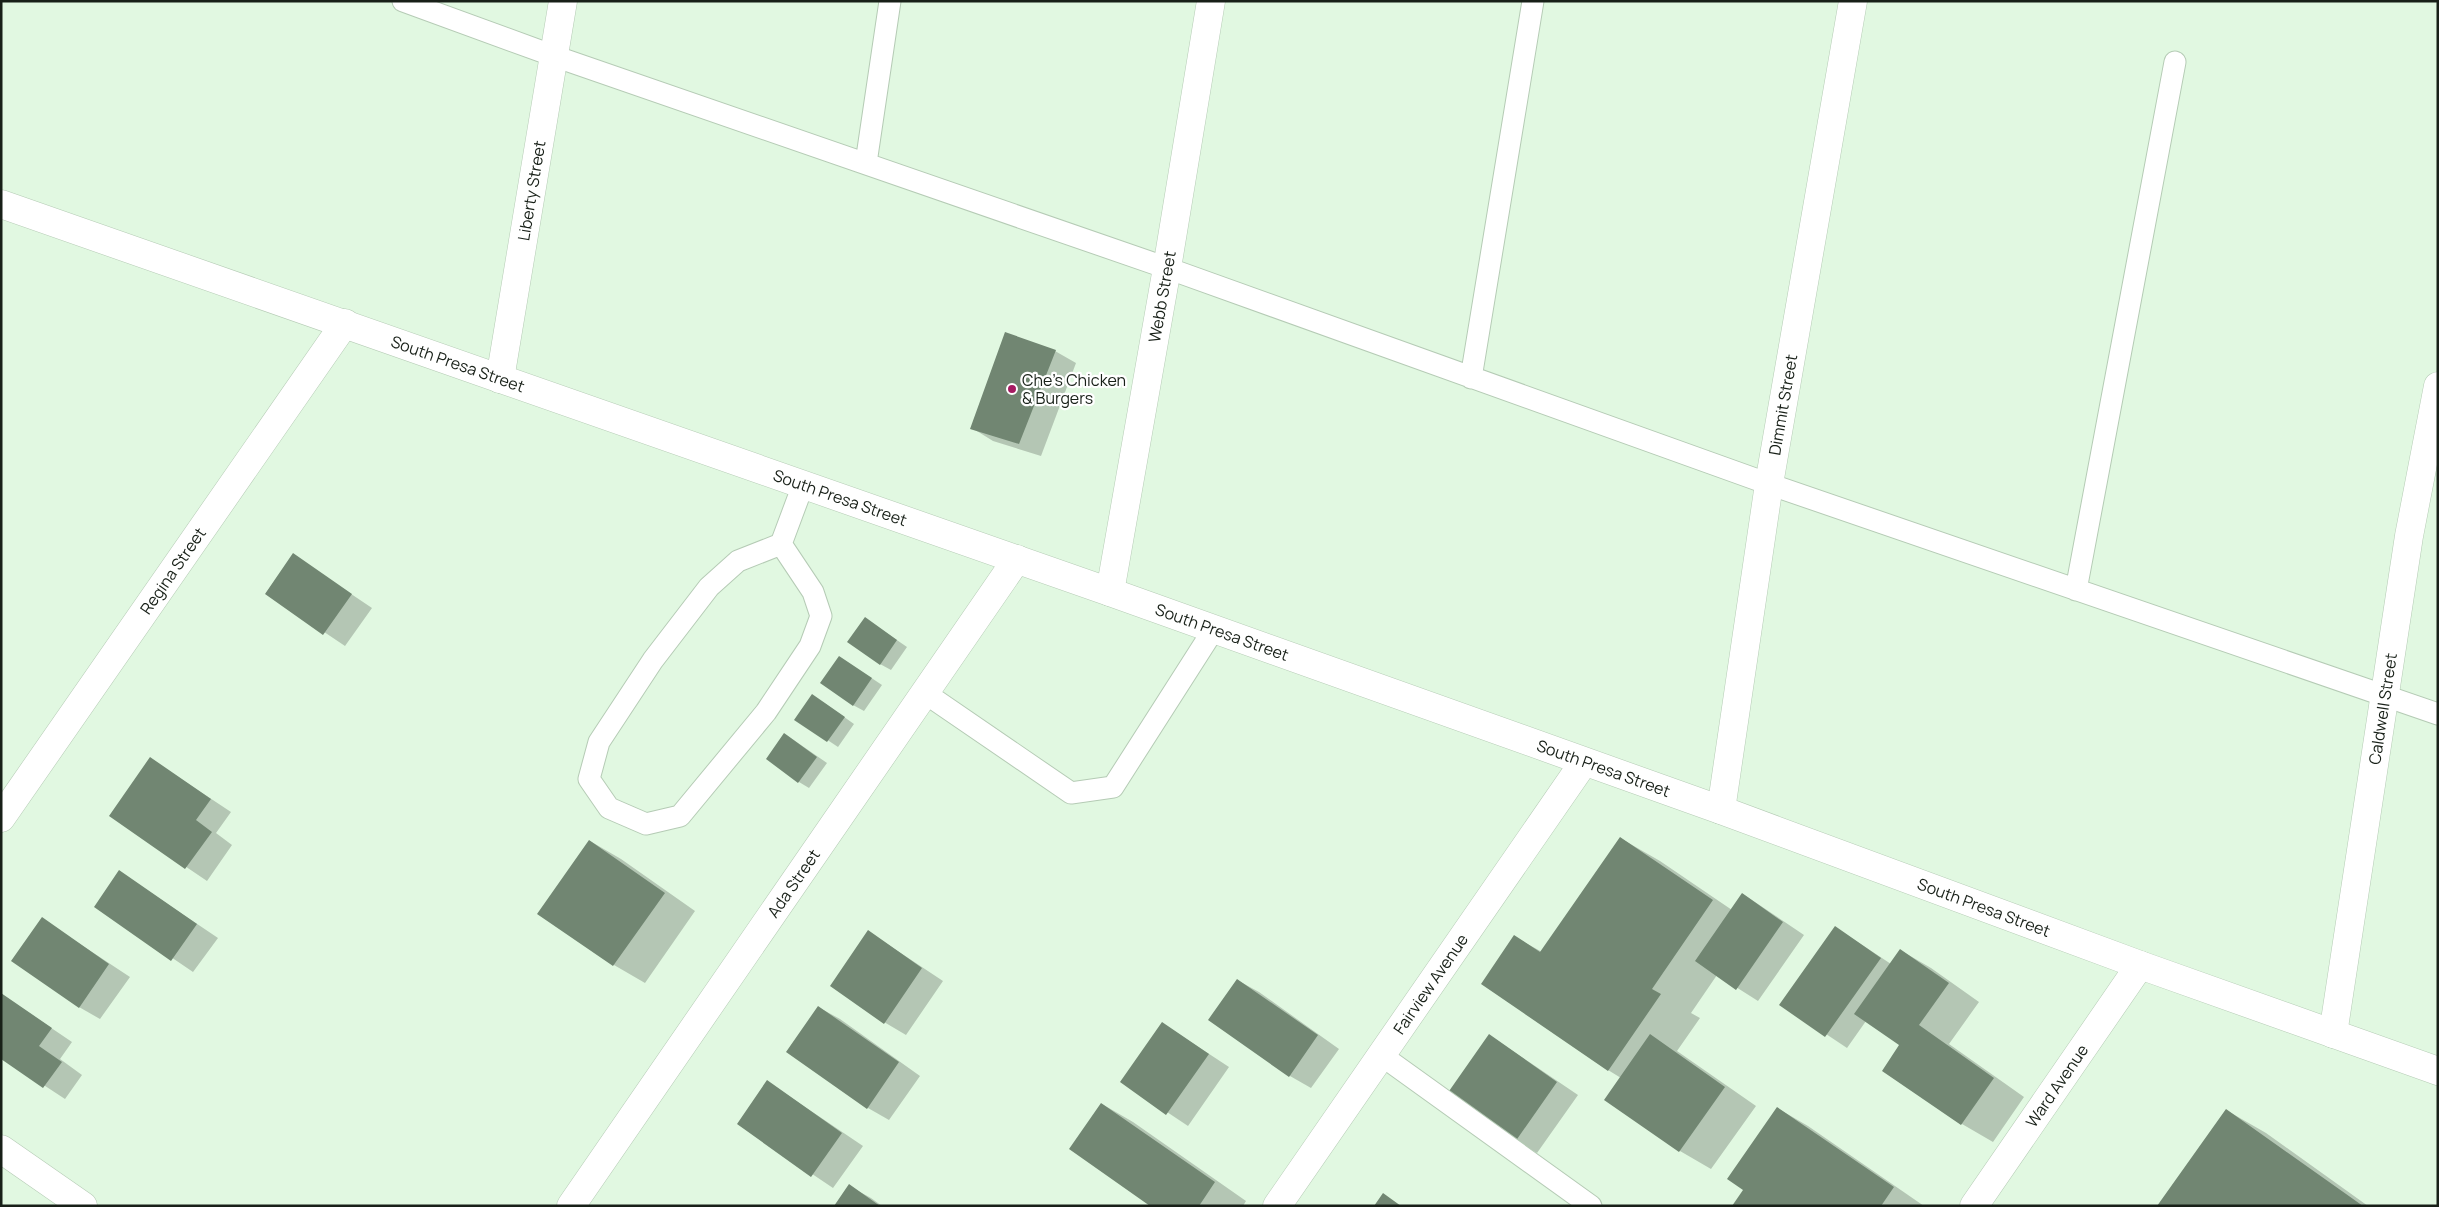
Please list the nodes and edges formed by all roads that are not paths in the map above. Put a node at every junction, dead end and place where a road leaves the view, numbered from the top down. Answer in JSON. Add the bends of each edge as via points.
{"nodes":[{"id":1,"x":403,"y":1,"type":"edge"},
{"id":2,"x":563,"y":1,"type":"edge"},
{"id":3,"x":890,"y":1,"type":"edge"},
{"id":4,"x":1211,"y":1,"type":"edge"},
{"id":5,"x":1534,"y":1,"type":"edge"},
{"id":6,"x":1853,"y":1,"type":"edge"},
{"id":7,"x":554,"y":56,"type":"junction"},
{"id":8,"x":2175,"y":62,"type":"dead end"},
{"id":9,"x":866,"y":164,"type":"junction"},
{"id":10,"x":1,"y":204,"type":"edge"},
{"id":11,"x":1167,"y":268,"type":"junction"},
{"id":12,"x":345,"y":323,"type":"junction"},
{"id":13,"x":1471,"y":378,"type":"junction"},
{"id":14,"x":500,"y":379,"type":"junction"},
{"id":15,"x":2438,"y":386,"type":"edge"},
{"id":16,"x":1769,"y":484,"type":"junction"},
{"id":17,"x":803,"y":485,"type":"junction"},
{"id":18,"x":780,"y":544,"type":"junction"},
{"id":19,"x":1017,"y":559,"type":"junction"},
{"id":20,"x":2076,"y":590,"type":"junction"},
{"id":21,"x":1110,"y":592,"type":"junction"},
{"id":22,"x":1214,"y":630,"type":"junction"},
{"id":23,"x":925,"y":693,"type":"junction"},
{"id":24,"x":2385,"y":695,"type":"junction"},
{"id":25,"x":2438,"y":714,"type":"edge"},
{"id":26,"x":1584,"y":762,"type":"junction"},
{"id":27,"x":1721,"y":810,"type":"junction"},
{"id":28,"x":1,"y":818,"type":"edge"},
{"id":29,"x":2140,"y":965,"type":"junction"},
{"id":30,"x":2333,"y":1034,"type":"junction"},
{"id":31,"x":1381,"y":1056,"type":"junction"},
{"id":32,"x":2438,"y":1071,"type":"edge"},
{"id":33,"x":1,"y":1149,"type":"edge"},
{"id":34,"x":83,"y":1206,"type":"edge"},
{"id":35,"x":571,"y":1206,"type":"edge"},
{"id":36,"x":1277,"y":1206,"type":"edge"},
{"id":37,"x":1591,"y":1206,"type":"edge"},
{"id":38,"x":1974,"y":1206,"type":"edge"}],
"edges":[{"from":1,"to":7,"type":"lane"},
{"from":2,"to":7,"type":"street","name":"Liberty Street"},
{"from":3,"to":9,"type":"lane"},
{"from":4,"to":11,"type":"street","name":"Webb Street"},
{"from":5,"to":13,"type":"lane"},
{"from":6,"to":16,"type":"street","name":"Dimmit Street"},
{"from":7,"to":9,"type":"lane"},
{"from":7,"to":14,"type":"street","name":"Liberty Street"},
{"from":8,"to":20,"type":"lane"},
{"from":9,"to":11,"type":"lane"},
{"from":10,"to":12,"type":"street","name":"South Presa Street"},
{"from":11,"to":13,"type":"lane"},
{"from":11,"to":21,"type":"street","name":"Webb Street"},
{"from":12,"to":14,"type":"street","name":"South Presa Street"},
{"from":12,"to":28,"type":"street","name":"Regina Street"},
{"from":13,"to":16,"type":"lane"},
{"from":14,"to":17,"type":"street","name":"South Presa Street"},
{"from":15,"to":24,"type":"street","name":"Caldwell Street","via":[[2409,536]]},
{"from":16,"to":20,"type":"lane"},
{"from":16,"to":27,"type":"street","name":"Dimmit Street"},
{"from":17,"to":18,"type":"lane"},
{"from":17,"to":19,"type":"street","name":"South Presa Street"},
{"from":18,"to":18,"type":"lane","via":[[738,561],[709,587],[653,660],[598,742],[590,779],[609,808],[646,824],[680,816],[766,712],[810,646],[821,616],[813,592]]},
{"from":19,"to":21,"type":"street","name":"South Presa Street"},
{"from":19,"to":23,"type":"street","name":"Ada Street"},
{"from":20,"to":24,"type":"lane"},
{"from":21,"to":22,"type":"street","name":"South Presa Street"},
{"from":22,"to":23,"type":"lane","via":[[1113,787],[1071,793]]},
{"from":22,"to":26,"type":"street","name":"South Presa Street"},
{"from":23,"to":35,"type":"street","name":"Ada Street"},
{"from":24,"to":25,"type":"lane"},
{"from":24,"to":30,"type":"street","name":"Caldwell Street"},
{"from":26,"to":27,"type":"street","name":"South Presa Street"},
{"from":26,"to":31,"type":"street","name":"Fairview Avenue"},
{"from":27,"to":29,"type":"street","name":"South Presa Street"},
{"from":29,"to":30,"type":"street","name":"South Presa Street"},
{"from":29,"to":38,"type":"street","name":"Ward Avenue"},
{"from":30,"to":32,"type":"street","name":"South Presa Street"},
{"from":31,"to":36,"type":"street","name":"Fairview Avenue"},
{"from":31,"to":37,"type":"lane"},
{"from":33,"to":34,"type":"street"}]}
